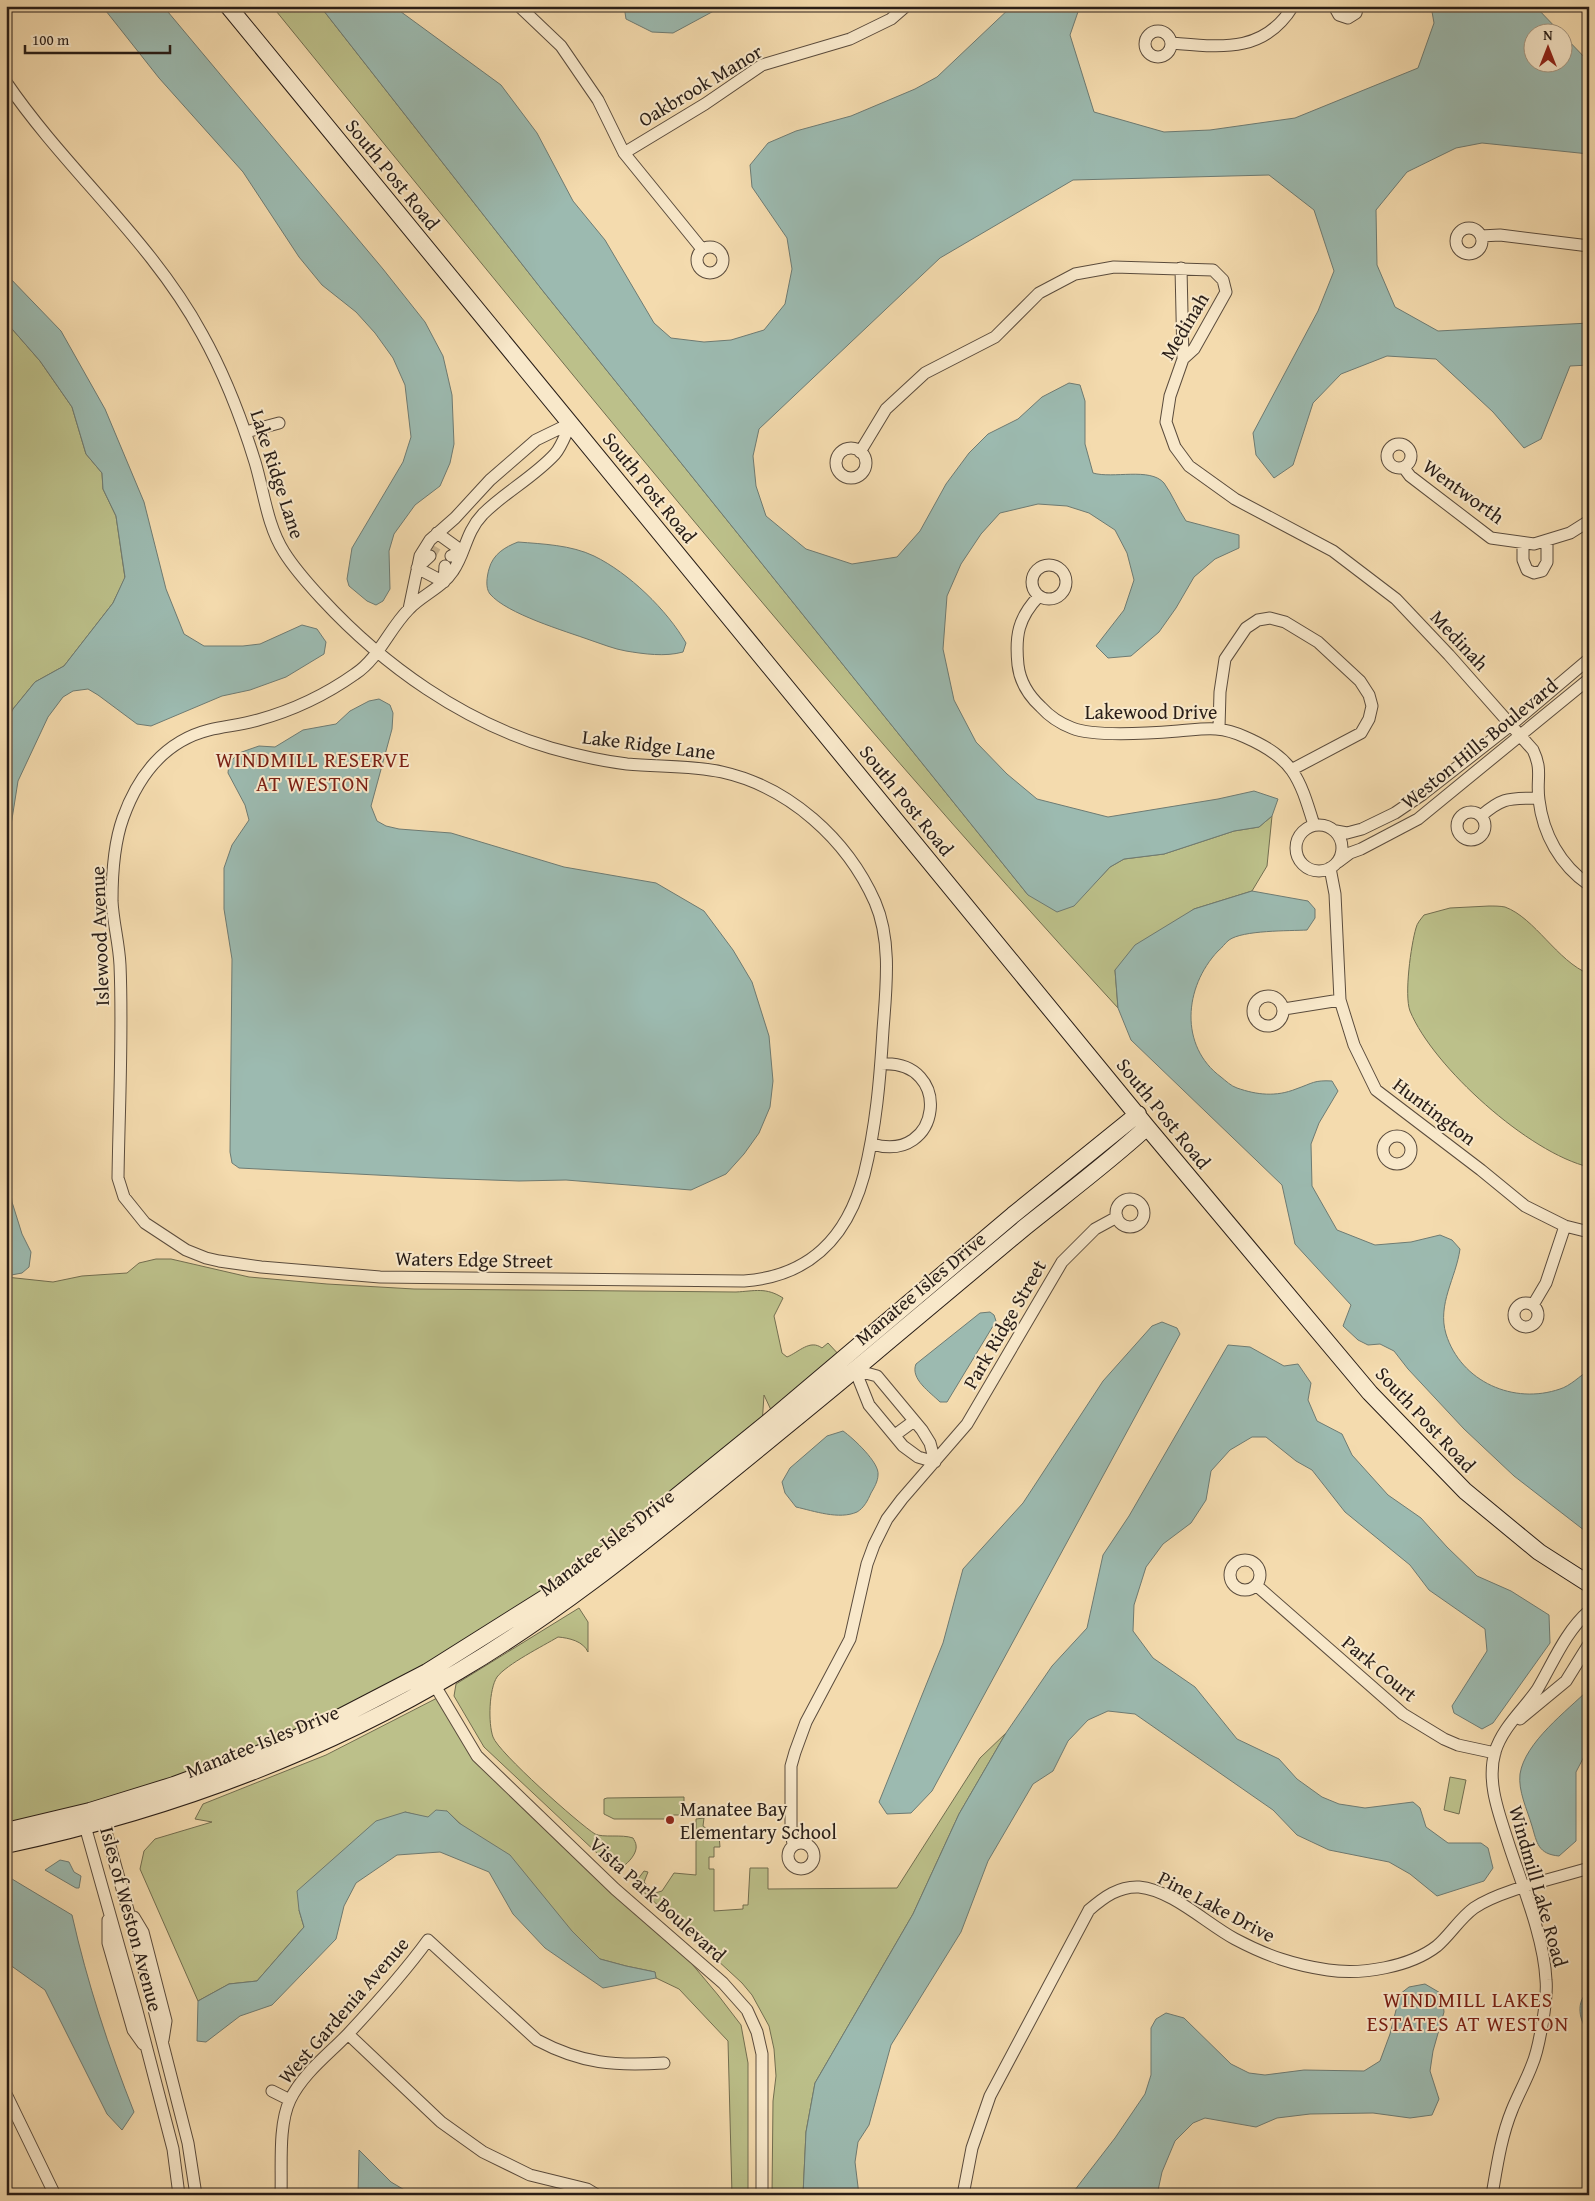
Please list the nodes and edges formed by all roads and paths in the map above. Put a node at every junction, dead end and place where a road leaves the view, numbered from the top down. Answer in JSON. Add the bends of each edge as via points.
{"nodes":[{"id":1,"x":228,"y":6,"type":"edge"},
{"id":2,"x":519,"y":6,"type":"edge"},
{"id":3,"x":906,"y":6,"type":"edge"},
{"id":4,"x":1293,"y":6,"type":"edge"},
{"id":5,"x":1334,"y":6,"type":"edge"},
{"id":6,"x":1358,"y":6,"type":"edge"},
{"id":7,"x":1171,"y":43,"type":"dead end"},
{"id":8,"x":6,"y":82,"type":"edge"},
{"id":9,"x":624,"y":153,"type":"junction"},
{"id":10,"x":1481,"y":236,"type":"dead end"},
{"id":11,"x":1589,"y":246,"type":"edge"},
{"id":12,"x":702,"y":250,"type":"dead end"},
{"id":13,"x":1180,"y":268,"type":"junction"},
{"id":14,"x":1183,"y":359,"type":"junction"},
{"id":15,"x":279,"y":422,"type":"dead end"},
{"id":16,"x":571,"y":423,"type":"junction"},
{"id":17,"x":246,"y":432,"type":"junction"},
{"id":18,"x":860,"y":452,"type":"dead end"},
{"id":19,"x":1404,"y":468,"type":"dead end"},
{"id":20,"x":1589,"y":521,"type":"edge"},
{"id":21,"x":437,"y":533,"type":"junction"},
{"id":22,"x":1547,"y":540,"type":"junction"},
{"id":23,"x":1523,"y":543,"type":"junction"},
{"id":24,"x":436,"y":546,"type":"tunnel mouth"},
{"id":25,"x":462,"y":551,"type":"junction"},
{"id":26,"x":430,"y":556,"type":"tunnel mouth"},
{"id":27,"x":417,"y":568,"type":"junction"},
{"id":28,"x":444,"y":582,"type":"junction"},
{"id":29,"x":1039,"y":596,"type":"dead end"},
{"id":30,"x":409,"y":609,"type":"junction"},
{"id":31,"x":377,"y":653,"type":"junction"},
{"id":32,"x":1589,"y":659,"type":"edge"},
{"id":33,"x":1589,"y":679,"type":"edge"},
{"id":34,"x":1511,"y":725,"type":"junction"},
{"id":35,"x":1219,"y":728,"type":"junction"},
{"id":36,"x":1520,"y":737,"type":"junction"},
{"id":37,"x":1293,"y":769,"type":"junction"},
{"id":38,"x":1538,"y":798,"type":"junction"},
{"id":39,"x":1481,"y":816,"type":"dead end"},
{"id":40,"x":1314,"y":824,"type":"junction"},
{"id":41,"x":1336,"y":831,"type":"junction"},
{"id":42,"x":1334,"y":865,"type":"junction"},
{"id":43,"x":1589,"y":885,"type":"edge"},
{"id":44,"x":1340,"y":1000,"type":"junction"},
{"id":45,"x":1284,"y":1010,"type":"dead end"},
{"id":46,"x":881,"y":1064,"type":"junction"},
{"id":47,"x":1142,"y":1120,"type":"junction"},
{"id":48,"x":1416,"y":1120,"type":"junction"},
{"id":49,"x":1404,"y":1138,"type":"dead end"},
{"id":50,"x":872,"y":1144,"type":"junction"},
{"id":51,"x":1117,"y":1217,"type":"dead end"},
{"id":52,"x":1566,"y":1226,"type":"junction"},
{"id":53,"x":1589,"y":1232,"type":"edge"},
{"id":54,"x":162,"y":1236,"type":"joint"},
{"id":55,"x":791,"y":1272,"type":"joint"},
{"id":56,"x":1533,"y":1305,"type":"dead end"},
{"id":57,"x":842,"y":1358,"type":"junction"},
{"id":58,"x":855,"y":1370,"type":"junction"},
{"id":59,"x":914,"y":1421,"type":"junction"},
{"id":60,"x":895,"y":1435,"type":"junction"},
{"id":61,"x":935,"y":1462,"type":"junction"},
{"id":62,"x":664,"y":1517,"type":"junction"},
{"id":63,"x":1589,"y":1584,"type":"edge"},
{"id":64,"x":1256,"y":1585,"type":"dead end"},
{"id":65,"x":1584,"y":1615,"type":"edge"},
{"id":66,"x":1589,"y":1644,"type":"edge"},
{"id":67,"x":430,"y":1679,"type":"junction"},
{"id":68,"x":1505,"y":1732,"type":"junction"},
{"id":69,"x":1495,"y":1753,"type":"junction"},
{"id":70,"x":88,"y":1818,"type":"junction"},
{"id":71,"x":103,"y":1821,"type":"junction"},
{"id":72,"x":6,"y":1831,"type":"edge"},
{"id":73,"x":6,"y":1845,"type":"edge"},
{"id":74,"x":793,"y":1845,"type":"dead end"},
{"id":75,"x":1589,"y":1868,"type":"edge"},
{"id":76,"x":1523,"y":1888,"type":"junction"},
{"id":77,"x":126,"y":1902,"type":"junction"},
{"id":78,"x":108,"y":1905,"type":"junction"},
{"id":79,"x":135,"y":1936,"type":"junction"},
{"id":80,"x":117,"y":1940,"type":"junction"},
{"id":81,"x":157,"y":2002,"type":"junction"},
{"id":82,"x":136,"y":2007,"type":"junction"},
{"id":83,"x":348,"y":2034,"type":"junction"},
{"id":84,"x":147,"y":2050,"type":"junction"},
{"id":85,"x":664,"y":2063,"type":"dead end"},
{"id":86,"x":272,"y":2092,"type":"dead end"},
{"id":87,"x":6,"y":2094,"type":"edge"},
{"id":88,"x":290,"y":2100,"type":"junction"},
{"id":89,"x":54,"y":2195,"type":"edge"},
{"id":90,"x":179,"y":2195,"type":"edge"},
{"id":91,"x":196,"y":2195,"type":"edge"},
{"id":92,"x":281,"y":2195,"type":"edge"},
{"id":93,"x":597,"y":2195,"type":"edge"},
{"id":94,"x":762,"y":2195,"type":"edge"},
{"id":95,"x":963,"y":2195,"type":"edge"},
{"id":96,"x":1492,"y":2195,"type":"edge"}],
"edges":[{"from":1,"to":16,"type":"street","name":"South Post Road"},
{"from":2,"to":9,"type":"street","via":[[561,46],[598,100]]},
{"from":3,"to":9,"type":"street","name":"Oakbrook Manor","via":[[891,19],[850,38],[762,65]]},
{"from":4,"to":7,"type":"street","via":[[1285,19],[1257,40],[1221,47]]},
{"from":5,"to":6,"type":"street","via":[[1339,15],[1348,18],[1356,13]]},
{"from":8,"to":17,"type":"street","name":"Lake Ridge Lane","via":[[25,110],[135,236],[166,278],[200,330],[224,377]]},
{"from":9,"to":12,"type":"street"},
{"from":10,"to":11,"type":"street","via":[[1500,235]]},
{"from":13,"to":14,"type":"street"},
{"from":13,"to":14,"type":"street","name":"Medinah","via":[[1214,270],[1223,280],[1226,292],[1194,349]]},
{"from":13,"to":18,"type":"street","name":"Medinah","via":[[1114,267],[1075,274],[1039,293],[995,337],[924,373],[886,409]]},
{"from":14,"to":34,"type":"street","name":"Medinah","via":[[1170,396],[1166,422],[1175,447],[1189,466],[1235,500],[1333,551],[1396,599]]},
{"from":15,"to":17,"type":"street"},
{"from":16,"to":21,"type":"street","via":[[536,440]]},
{"from":16,"to":25,"type":"street","via":[[557,453],[483,515],[472,528]]},
{"from":16,"to":47,"type":"street","name":"South Post Road"},
{"from":17,"to":31,"type":"street","name":"Lake Ridge Lane","via":[[272,528],[284,553],[322,599]]},
{"from":19,"to":23,"type":"street","name":"Wentworth","via":[[1491,538]]},
{"from":20,"to":22,"type":"street","name":"Wentworth","via":[[1570,533]]},
{"from":21,"to":24,"type":"street"},
{"from":21,"to":25,"type":"street"},
{"from":21,"to":27,"type":"street","via":[[420,556]]},
{"from":22,"to":23,"type":"street","name":"Wentworth"},
{"from":22,"to":23,"type":"street","via":[[1548,562],[1542,571],[1534,573],[1527,570],[1523,560]]},
{"from":25,"to":28,"type":"street","via":[[454,570]]},
{"from":25,"to":28,"type":"street","via":[[448,561]]},
{"from":26,"to":27,"type":"street"},
{"from":27,"to":28,"type":"street"},
{"from":27,"to":30,"type":"street"},
{"from":28,"to":30,"type":"street"},
{"from":29,"to":35,"type":"street","name":"Lakewood Drive","via":[[1027,608],[1019,627],[1016,646],[1019,674],[1030,697],[1054,720],[1074,729],[1105,733]]},
{"from":30,"to":31,"type":"street","name":"Islewood Avenue"},
{"from":31,"to":46,"type":"street","name":"Lake Ridge Lane","via":[[438,696],[482,721],[547,747],[627,764],[723,772],[790,800],[818,822],[840,848],[876,904],[886,952]]},
{"from":31,"to":54,"type":"street","name":"Islewood Avenue","via":[[358,672],[313,701],[255,721],[206,730],[164,752],[137,785],[122,820],[112,902],[120,963],[118,1178],[124,1197],[135,1212]]},
{"from":32,"to":34,"type":"street","name":"Weston Hills Boulevard"},
{"from":33,"to":36,"type":"street","name":"Weston Hills Boulevard"},
{"from":34,"to":36,"type":"street","name":"Medinah"},
{"from":34,"to":41,"type":"street","name":"Weston Hills Boulevard","via":[[1395,814],[1362,829],[1347,833]]},
{"from":35,"to":37,"type":"street","name":"Lakewood Drive","via":[[1264,746]]},
{"from":35,"to":37,"type":"street","via":[[1225,659],[1246,628],[1258,620],[1270,618],[1285,622],[1318,642],[1360,681],[1372,706],[1361,733]]},
{"from":36,"to":38,"type":"street","name":"Medinah","via":[[1533,750],[1539,763]]},
{"from":36,"to":42,"type":"street","name":"Weston Hills Boulevard","via":[[1418,819],[1350,853]]},
{"from":37,"to":40,"type":"street","name":"Lakewood Drive"},
{"from":38,"to":39,"type":"street","via":[[1505,799],[1496,802]]},
{"from":38,"to":43,"type":"street","name":"Medinah","via":[[1552,845],[1566,865]]},
{"from":40,"to":41,"type":"street"},
{"from":40,"to":42,"type":"street","via":[[1300,834],[1296,848],[1298,856],[1312,870],[1325,870]]},
{"from":41,"to":42,"type":"street","via":[[1343,847]]},
{"from":42,"to":44,"type":"street","name":"Huntington"},
{"from":44,"to":45,"type":"street"},
{"from":44,"to":48,"type":"street","name":"Huntington","via":[[1354,1045],[1376,1090]]},
{"from":46,"to":50,"type":"street","name":"Lake Ridge Lane"},
{"from":46,"to":50,"type":"street","via":[[901,1065],[918,1074],[929,1091],[931,1110],[924,1128],[910,1142],[891,1147]]},
{"from":47,"to":57,"type":"street","name":"Manatee Isles Drive","via":[[1013,1215]]},
{"from":47,"to":58,"type":"street","name":"Manatee Isles Drive"},
{"from":47,"to":63,"type":"street","name":"South Post Road","via":[[1370,1393],[1465,1491],[1539,1552]]},
{"from":48,"to":49,"type":"street"},
{"from":48,"to":52,"type":"street","name":"Huntington","via":[[1524,1206]]},
{"from":50,"to":55,"type":"street","name":"Lake Ridge Lane","via":[[859,1194],[845,1224],[820,1253]]},
{"from":51,"to":61,"type":"street","name":"Park Ridge Street","via":[[1095,1230],[1062,1262],[967,1424]]},
{"from":52,"to":53,"type":"street","name":"Huntington"},
{"from":52,"to":56,"type":"street","via":[[1546,1283]]},
{"from":54,"to":55,"type":"street","name":"Waters Edge Street","via":[[206,1258],[261,1267],[380,1277],[744,1281]]},
{"from":57,"to":58,"type":"street"},
{"from":57,"to":62,"type":"street","name":"Manatee Isles Drive"},
{"from":58,"to":59,"type":"street","via":[[877,1376]]},
{"from":58,"to":60,"type":"street","via":[[869,1405]]},
{"from":58,"to":62,"type":"street","name":"Manatee Isles Drive"},
{"from":59,"to":60,"type":"street"},
{"from":59,"to":61,"type":"street","via":[[930,1443]]},
{"from":60,"to":61,"type":"street","via":[[918,1457]]},
{"from":61,"to":74,"type":"street","name":"Park Ridge Street","via":[[902,1499],[874,1545],[850,1639],[800,1738],[792,1766]]},
{"from":62,"to":67,"type":"street","name":"Manatee Isles Drive","via":[[608,1552]]},
{"from":64,"to":69,"type":"street","name":"Park Court","via":[[1403,1714],[1458,1745]]},
{"from":65,"to":68,"type":"street","name":"Windmill Lake Road"},
{"from":66,"to":68,"type":"street","name":"Windmill Lake Road","via":[[1566,1681]]},
{"from":67,"to":70,"type":"street","name":"Manatee Isles Drive","via":[[266,1751]]},
{"from":67,"to":71,"type":"street","name":"Manatee Isles Drive","via":[[327,1740],[167,1803]]},
{"from":67,"to":94,"type":"street","name":"Vista Park Boulevard","via":[[477,1756],[615,1889],[723,1983],[747,2010],[762,2054]]},
{"from":68,"to":69,"type":"street","name":"Windmill Lake Road"},
{"from":69,"to":76,"type":"street","name":"Windmill Lake Road","via":[[1492,1780],[1497,1808]]},
{"from":70,"to":71,"type":"street","name":"Manatee Isles Drive"},
{"from":70,"to":72,"type":"street","name":"Manatee Isles Drive"},
{"from":70,"to":73,"type":"street","name":"Manatee Isles Drive"},
{"from":70,"to":78,"type":"street","name":"Isles of Weston Avenue"},
{"from":71,"to":77,"type":"street","name":"Isles of Weston Avenue"},
{"from":75,"to":76,"type":"street","name":"Pine Lake Drive"},
{"from":76,"to":95,"type":"street","name":"Pine Lake Drive","via":[[1474,1908],[1438,1945],[1413,1961],[1352,1970],[1324,1969],[1281,1960],[1235,1939],[1157,1892],[1140,1887],[1125,1888],[1104,1897],[1089,1910],[990,2096],[972,2148]]},
{"from":76,"to":96,"type":"street","name":"Windmill Lake Road","via":[[1547,1980],[1533,2063],[1501,2142]]},
{"from":77,"to":79,"type":"street","name":"Isles of Weston Avenue"},
{"from":77,"to":81,"type":"street","via":[[144,1932]]},
{"from":78,"to":80,"type":"street","name":"Isles of Weston Avenue"},
{"from":78,"to":84,"type":"street","via":[[108,1943],[133,2030]]},
{"from":79,"to":80,"type":"street"},
{"from":79,"to":81,"type":"street","name":"Isles of Weston Avenue"},
{"from":80,"to":82,"type":"street","name":"Isles of Weston Avenue"},
{"from":81,"to":82,"type":"street"},
{"from":81,"to":91,"type":"street","name":"Isles of Weston Avenue","via":[[162,2044],[188,2143]]},
{"from":82,"to":84,"type":"street","name":"Isles of Weston Avenue"},
{"from":83,"to":85,"type":"street","name":"West Gardenia Avenue","via":[[428,1940],[537,2040],[582,2060],[630,2065]]},
{"from":83,"to":88,"type":"street","name":"West Gardenia Avenue","via":[[309,2074]]},
{"from":83,"to":93,"type":"street","via":[[441,2122],[483,2152],[530,2174],[587,2189]]},
{"from":84,"to":90,"type":"street","name":"Isles of Weston Avenue","via":[[173,2149]]},
{"from":86,"to":88,"type":"street"},
{"from":87,"to":89,"type":"street"},
{"from":88,"to":92,"type":"street","name":"West Gardenia Avenue","via":[[284,2125]]}]}
